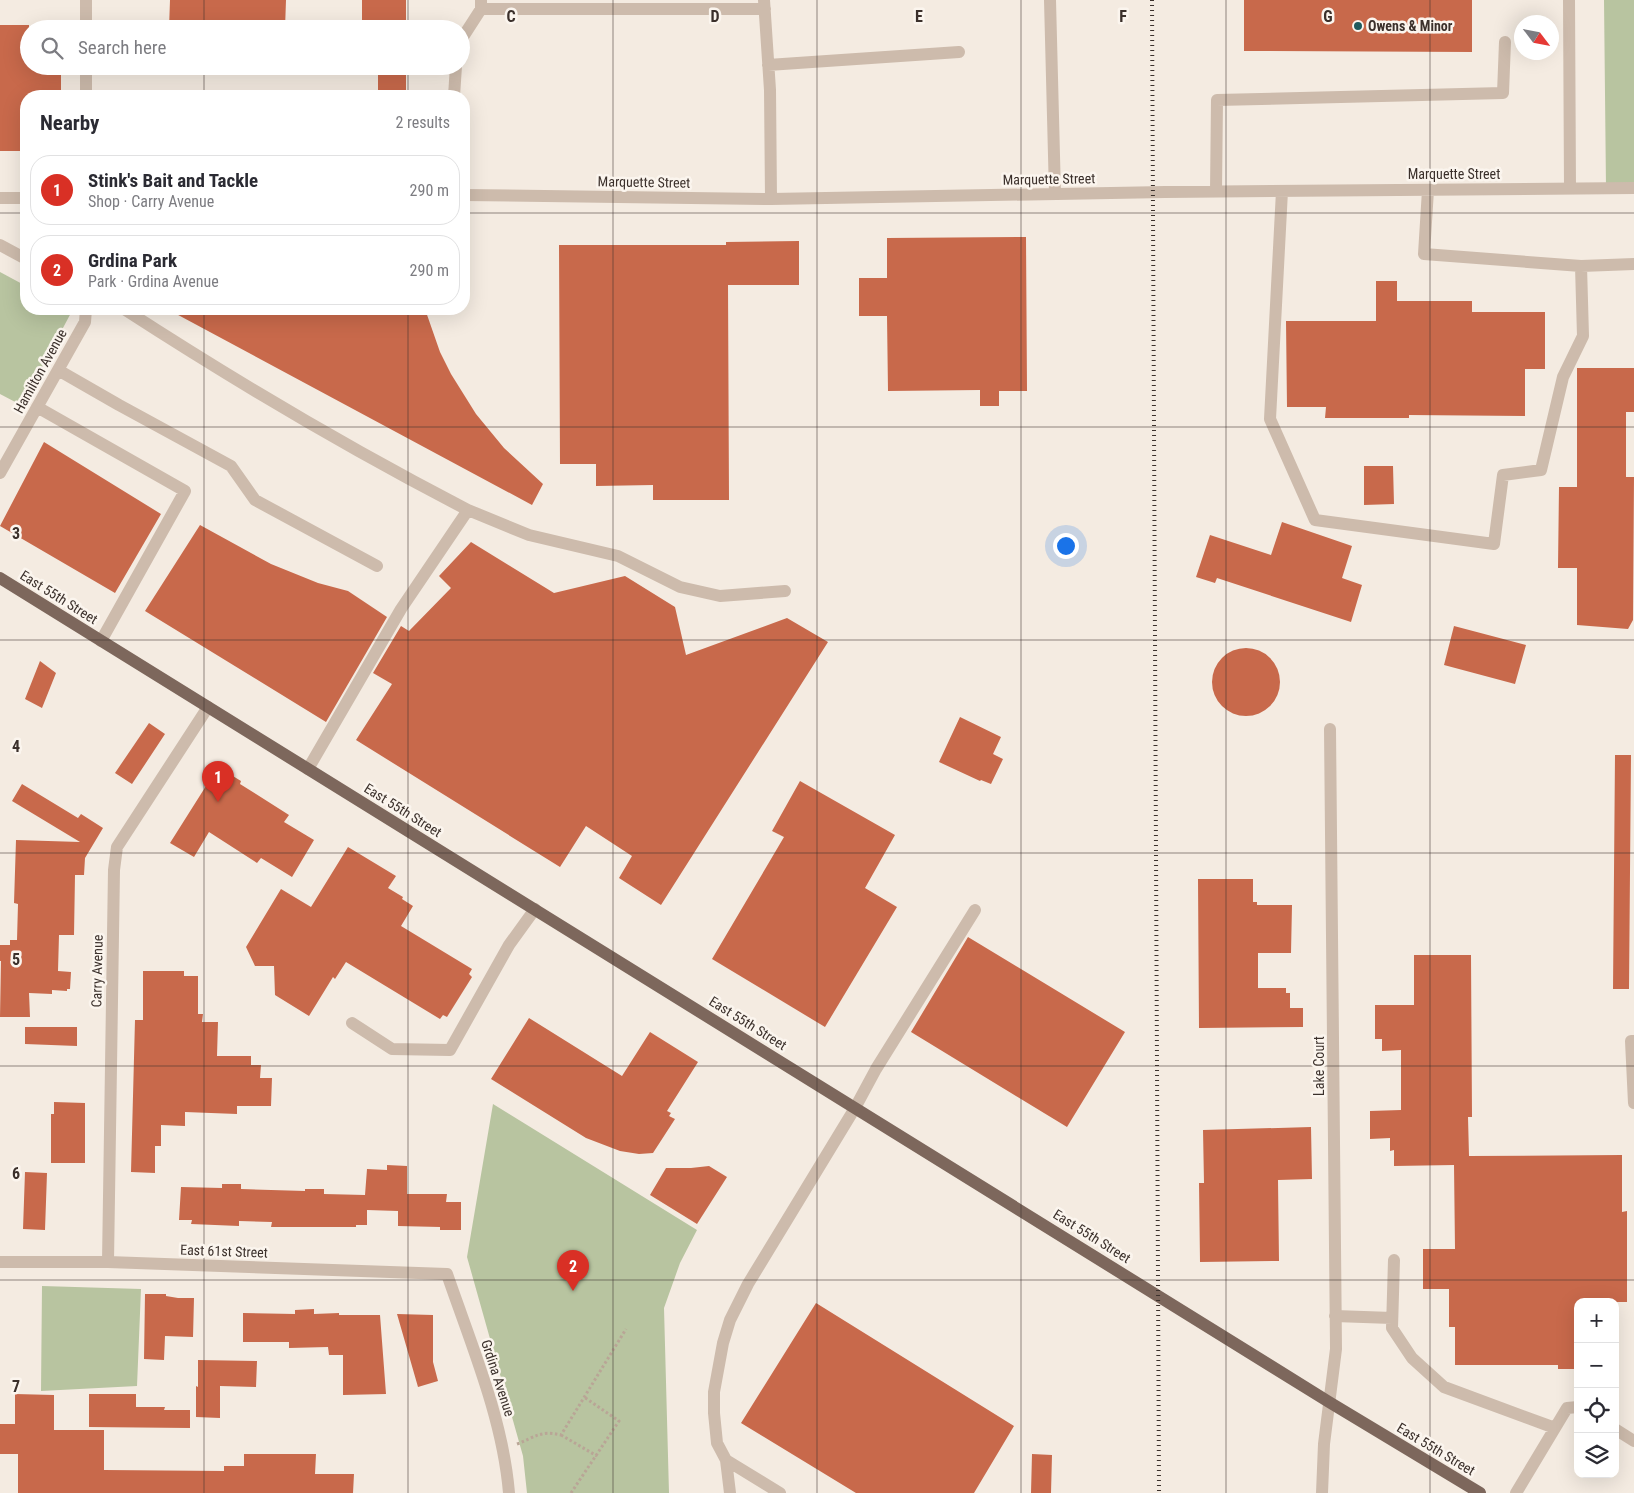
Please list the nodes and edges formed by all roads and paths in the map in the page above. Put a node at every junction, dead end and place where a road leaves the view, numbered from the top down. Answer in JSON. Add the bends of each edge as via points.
{"nodes":[{"id":1,"x":86,"y":0,"type":"edge"},
{"id":2,"x":1050,"y":0,"type":"edge"},
{"id":3,"x":1569,"y":0,"type":"edge"},
{"id":4,"x":481,"y":4,"type":"edge"},
{"id":5,"x":764,"y":4,"type":"edge"},
{"id":6,"x":86,"y":20,"type":"edge"},
{"id":7,"x":470,"y":24,"type":"edge"},
{"id":8,"x":1505,"y":42,"type":"dead end"},
{"id":9,"x":959,"y":52,"type":"dead end"},
{"id":10,"x":768,"y":65,"type":"junction"},
{"id":11,"x":86,"y":75,"type":"edge"},
{"id":12,"x":455,"y":75,"type":"edge"},
{"id":13,"x":86,"y":90,"type":"edge"},
{"id":14,"x":454,"y":90,"type":"edge"},
{"id":15,"x":1570,"y":188,"type":"junction"},
{"id":16,"x":1634,"y":188,"type":"edge"},
{"id":17,"x":1428,"y":190,"type":"junction"},
{"id":18,"x":1216,"y":191,"type":"junction"},
{"id":19,"x":1282,"y":191,"type":"junction"},
{"id":20,"x":1055,"y":194,"type":"junction"},
{"id":21,"x":470,"y":195,"type":"edge"},
{"id":22,"x":0,"y":198,"type":"edge"},
{"id":23,"x":20,"y":198,"type":"edge"},
{"id":24,"x":771,"y":199,"type":"junction"},
{"id":25,"x":0,"y":245,"type":"edge"},
{"id":26,"x":20,"y":256,"type":"edge"},
{"id":27,"x":1634,"y":264,"type":"edge"},
{"id":28,"x":1581,"y":266,"type":"junction"},
{"id":29,"x":86,"y":315,"type":"edge"},
{"id":30,"x":133,"y":315,"type":"edge"},
{"id":31,"x":58,"y":370,"type":"junction"},
{"id":32,"x":37,"y":407,"type":"junction"},
{"id":33,"x":0,"y":473,"type":"edge"},
{"id":34,"x":468,"y":510,"type":"junction"},
{"id":35,"x":377,"y":566,"type":"dead end"},
{"id":36,"x":0,"y":578,"type":"edge"},
{"id":37,"x":785,"y":591,"type":"dead end"},
{"id":38,"x":102,"y":641,"type":"junction"},
{"id":39,"x":208,"y":707,"type":"junction"},
{"id":40,"x":1330,"y":729,"type":"dead end"},
{"id":41,"x":308,"y":769,"type":"junction"},
{"id":42,"x":535,"y":909,"type":"junction"},
{"id":43,"x":975,"y":910,"type":"dead end"},
{"id":44,"x":352,"y":1023,"type":"dead end"},
{"id":45,"x":1633,"y":1038,"type":"edge"},
{"id":46,"x":1634,"y":1103,"type":"edge"},
{"id":47,"x":855,"y":1108,"type":"junction"},
{"id":48,"x":1394,"y":1260,"type":"dead end"},
{"id":49,"x":0,"y":1262,"type":"edge"},
{"id":50,"x":108,"y":1262,"type":"junction"},
{"id":51,"x":447,"y":1274,"type":"joint"},
{"id":52,"x":1336,"y":1316,"type":"junction"},
{"id":53,"x":1392,"y":1318,"type":"junction"},
{"id":54,"x":626,"y":1329,"type":"dead end"},
{"id":55,"x":584,"y":1397,"type":"junction"},
{"id":56,"x":1330,"y":1402,"type":"junction"},
{"id":57,"x":1574,"y":1407,"type":"edge"},
{"id":58,"x":1555,"y":1428,"type":"junction"},
{"id":59,"x":1619,"y":1432,"type":"edge"},
{"id":60,"x":561,"y":1435,"type":"junction"},
{"id":61,"x":1634,"y":1442,"type":"edge"},
{"id":62,"x":517,"y":1444,"type":"dead end"},
{"id":63,"x":597,"y":1456,"type":"junction"},
{"id":64,"x":726,"y":1460,"type":"junction"},
{"id":65,"x":509,"y":1493,"type":"edge"},
{"id":66,"x":571,"y":1493,"type":"edge"},
{"id":67,"x":730,"y":1493,"type":"edge"},
{"id":68,"x":780,"y":1493,"type":"edge"},
{"id":69,"x":1322,"y":1493,"type":"edge"},
{"id":70,"x":1480,"y":1493,"type":"edge"},
{"id":71,"x":1516,"y":1493,"type":"edge"}],
"edges":[{"from":1,"to":6,"type":"street"},
{"from":2,"to":20,"type":"street"},
{"from":3,"to":15,"type":"street"},
{"from":4,"to":5,"type":"street"},
{"from":4,"to":7,"type":"street"},
{"from":5,"to":10,"type":"street"},
{"from":8,"to":18,"type":"street","via":[[1503,93],[1217,100]]},
{"from":9,"to":10,"type":"street"},
{"from":10,"to":24,"type":"street"},
{"from":11,"to":13,"type":"street"},
{"from":12,"to":14,"type":"street"},
{"from":15,"to":16,"type":"street","name":"Marquette Street"},
{"from":15,"to":17,"type":"street","name":"Marquette Street"},
{"from":17,"to":19,"type":"street","name":"Marquette Street"},
{"from":17,"to":28,"type":"street","via":[[1424,254]]},
{"from":18,"to":19,"type":"street","name":"Marquette Street"},
{"from":18,"to":20,"type":"street","name":"Marquette Street"},
{"from":19,"to":28,"type":"street","via":[[1270,419],[1315,520],[1494,544],[1503,475],[1541,470],[1563,377],[1583,336]]},
{"from":20,"to":24,"type":"street","name":"Marquette Street"},
{"from":21,"to":24,"type":"street","name":"Marquette Street"},
{"from":22,"to":23,"type":"street"},
{"from":25,"to":26,"type":"street"},
{"from":27,"to":28,"type":"street"},
{"from":29,"to":31,"type":"street","name":"Hamilton Avenue","via":[[85,322]]},
{"from":30,"to":34,"type":"street","via":[[394,472]]},
{"from":31,"to":32,"type":"street","name":"Hamilton Avenue"},
{"from":31,"to":35,"type":"street","via":[[231,466],[255,500]]},
{"from":32,"to":33,"type":"street","name":"Hamilton Avenue"},
{"from":32,"to":38,"type":"street","via":[[185,492]]},
{"from":34,"to":37,"type":"street","via":[[529,535],[618,556],[680,587],[720,596]]},
{"from":34,"to":41,"type":"street","via":[[401,609]]},
{"from":36,"to":38,"type":"main road","name":"East 55th Street"},
{"from":38,"to":39,"type":"main road","name":"East 55th Street"},
{"from":39,"to":41,"type":"main road","name":"East 55th Street"},
{"from":39,"to":50,"type":"street","name":"Carry Avenue","via":[[117,847],[114,870]]},
{"from":40,"to":52,"type":"street","name":"Lake Court"},
{"from":41,"to":42,"type":"main road","name":"East 55th Street"},
{"from":42,"to":44,"type":"street","via":[[509,945],[450,1050],[392,1049]]},
{"from":42,"to":47,"type":"main road","name":"East 55th Street"},
{"from":43,"to":47,"type":"street"},
{"from":45,"to":46,"type":"street"},
{"from":47,"to":56,"type":"main road","name":"East 55th Street"},
{"from":47,"to":64,"type":"street","via":[[732,1314],[721,1349],[714,1402],[717,1443]]},
{"from":48,"to":53,"type":"street"},
{"from":49,"to":50,"type":"street","name":"East 61st Street"},
{"from":50,"to":51,"type":"street","name":"East 61st Street"},
{"from":51,"to":65,"type":"street","name":"Grdina Avenue","via":[[498,1426]]},
{"from":52,"to":53,"type":"street"},
{"from":52,"to":56,"type":"street","name":"Lake Court"},
{"from":53,"to":58,"type":"street","via":[[1392,1328],[1412,1358],[1444,1387]]},
{"from":54,"to":55,"type":"path"},
{"from":55,"to":60,"type":"path"},
{"from":55,"to":63,"type":"path","via":[[619,1421]]},
{"from":56,"to":69,"type":"street","name":"Lake Court"},
{"from":56,"to":70,"type":"main road","name":"East 55th Street"},
{"from":57,"to":58,"type":"street","via":[[1567,1408]]},
{"from":58,"to":71,"type":"street"},
{"from":59,"to":61,"type":"street"},
{"from":60,"to":62,"type":"path","via":[[541,1433]]},
{"from":60,"to":63,"type":"path"},
{"from":63,"to":66,"type":"path"},
{"from":64,"to":67,"type":"street"},
{"from":64,"to":68,"type":"street"}]}
